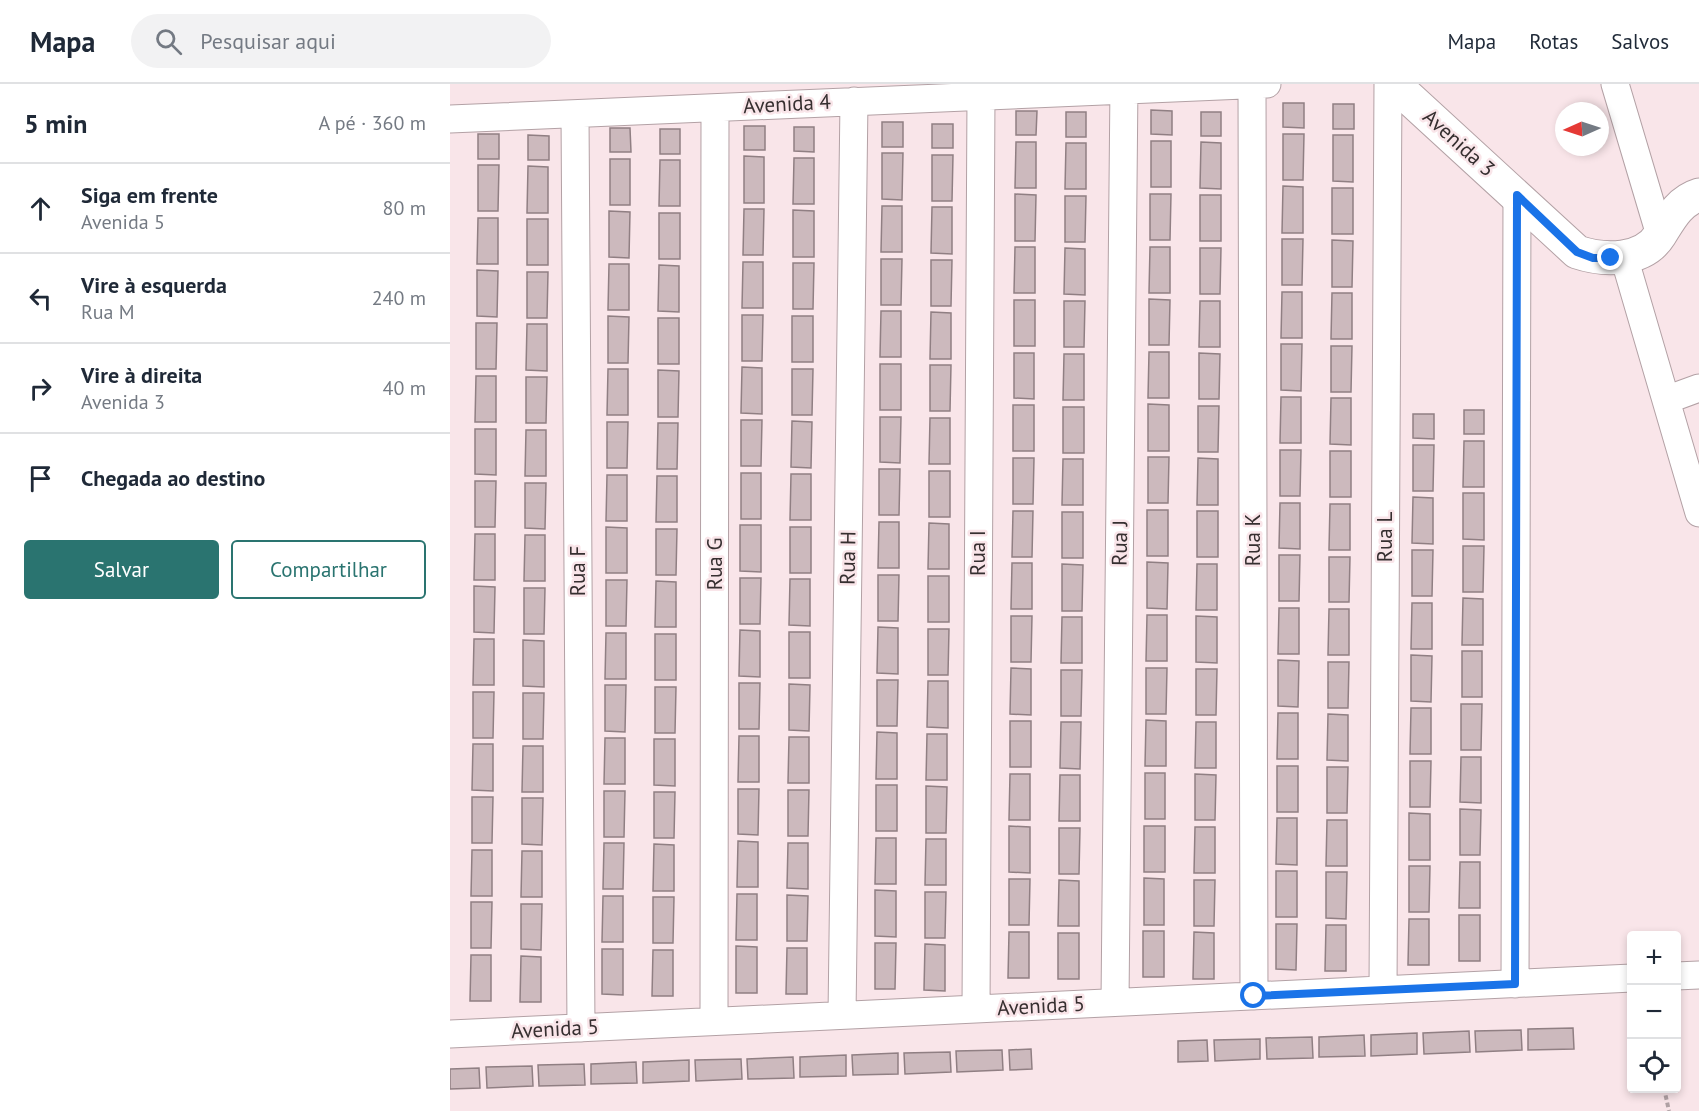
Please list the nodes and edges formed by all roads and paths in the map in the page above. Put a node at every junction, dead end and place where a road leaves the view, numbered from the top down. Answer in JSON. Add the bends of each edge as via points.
{"nodes":[{"id":1,"x":1267,"y":84,"type":"edge"},
{"id":2,"x":1388,"y":84,"type":"edge"},
{"id":3,"x":1394,"y":84,"type":"edge"},
{"id":4,"x":1615,"y":84,"type":"edge"},
{"id":5,"x":1252,"y":85,"type":"edge"},
{"id":6,"x":1124,"y":87,"type":"edge"},
{"id":7,"x":981,"y":96,"type":"junction"},
{"id":8,"x":854,"y":102,"type":"junction"},
{"id":9,"x":715,"y":108,"type":"junction"},
{"id":10,"x":575,"y":114,"type":"junction"},
{"id":11,"x":450,"y":119,"type":"edge"},
{"id":12,"x":1517,"y":195,"type":"junction"},
{"id":13,"x":1696,"y":196,"type":"edge"},
{"id":14,"x":1660,"y":235,"type":"junction"},
{"id":15,"x":1624,"y":257,"type":"junction"},
{"id":16,"x":1699,"y":388,"type":"edge"},
{"id":17,"x":1666,"y":400,"type":"junction"},
{"id":18,"x":1699,"y":513,"type":"edge"},
{"id":19,"x":1699,"y":975,"type":"edge"},
{"id":20,"x":1681,"y":976,"type":"edge"},
{"id":21,"x":1627,"y":978,"type":"edge"},
{"id":22,"x":1515,"y":984,"type":"junction"},
{"id":23,"x":1383,"y":990,"type":"junction"},
{"id":24,"x":1254,"y":996,"type":"junction"},
{"id":25,"x":1115,"y":1002,"type":"junction"},
{"id":26,"x":976,"y":1009,"type":"junction"},
{"id":27,"x":842,"y":1015,"type":"junction"},
{"id":28,"x":714,"y":1021,"type":"junction"},
{"id":29,"x":581,"y":1028,"type":"junction"},
{"id":30,"x":450,"y":1034,"type":"edge"},
{"id":31,"x":1665,"y":1093,"type":"edge"},
{"id":32,"x":1669,"y":1111,"type":"edge"}],
"edges":[{"from":1,"to":5,"type":"street","name":"Avenida 4"},
{"from":2,"to":23,"type":"street","name":"Rua L"},
{"from":3,"to":12,"type":"main road","name":"Avenida 3"},
{"from":4,"to":14,"type":"street"},
{"from":5,"to":6,"type":"street","name":"Avenida 4"},
{"from":5,"to":24,"type":"street","name":"Rua K"},
{"from":6,"to":7,"type":"street","name":"Avenida 4"},
{"from":6,"to":25,"type":"street","name":"Rua J"},
{"from":7,"to":8,"type":"street","name":"Avenida 4"},
{"from":7,"to":26,"type":"street","name":"Rua I"},
{"from":8,"to":9,"type":"street","name":"Avenida 4"},
{"from":8,"to":27,"type":"street","name":"Rua H"},
{"from":9,"to":10,"type":"street","name":"Avenida 4"},
{"from":9,"to":28,"type":"street","name":"Rua G"},
{"from":10,"to":11,"type":"street","name":"Avenida 4"},
{"from":10,"to":29,"type":"street","name":"Rua F"},
{"from":12,"to":15,"type":"main road","name":"Avenida 3","via":[[1577,252],[1593,258]]},
{"from":12,"to":22,"type":"street"},
{"from":13,"to":14,"type":"main road","name":"Avenida 3","via":[[1672,215]]},
{"from":14,"to":15,"type":"main road","name":"Avenida 3","via":[[1640,251]]},
{"from":15,"to":17,"type":"street"},
{"from":16,"to":17,"type":"street"},
{"from":17,"to":18,"type":"street"},
{"from":19,"to":20,"type":"street"},
{"from":21,"to":22,"type":"street","name":"Avenida 5"},
{"from":22,"to":23,"type":"street","name":"Avenida 5"},
{"from":23,"to":24,"type":"street","name":"Avenida 5"},
{"from":24,"to":25,"type":"street","name":"Avenida 5"},
{"from":25,"to":26,"type":"street","name":"Avenida 5"},
{"from":26,"to":27,"type":"street","name":"Avenida 5"},
{"from":27,"to":28,"type":"street","name":"Avenida 5"},
{"from":28,"to":29,"type":"street","name":"Avenida 5"},
{"from":29,"to":30,"type":"street","name":"Avenida 5"},
{"from":31,"to":32,"type":"path"}]}
